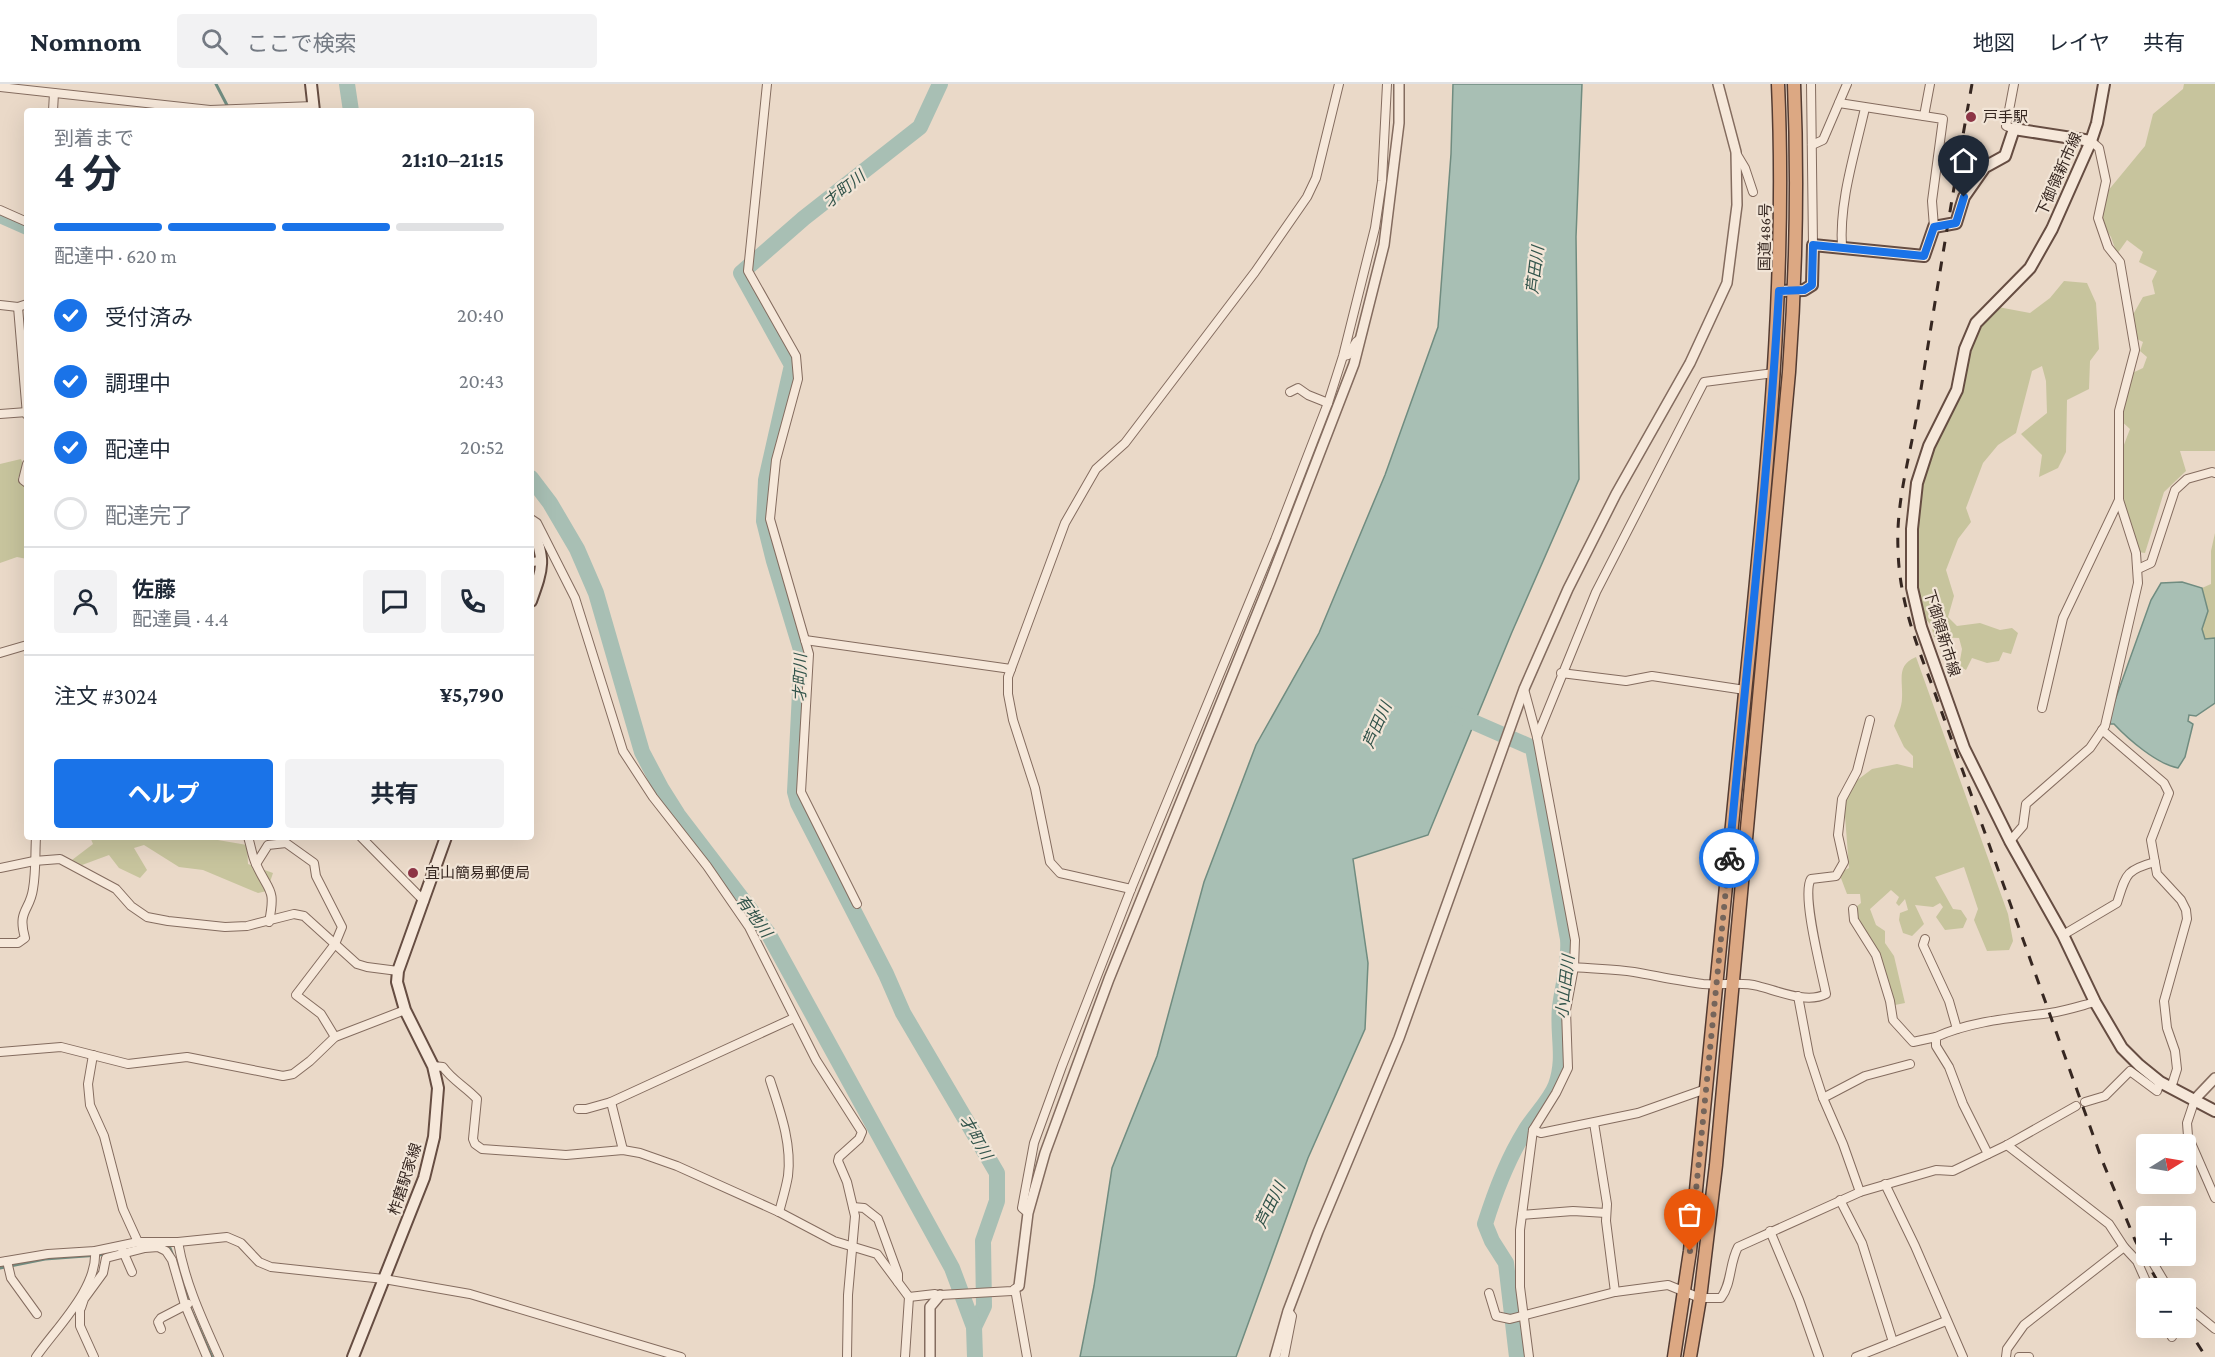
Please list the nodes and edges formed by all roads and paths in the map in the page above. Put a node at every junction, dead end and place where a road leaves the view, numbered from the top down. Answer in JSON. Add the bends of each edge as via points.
{"nodes":[{"id":1,"x":311,"y":84,"type":"edge"},
{"id":2,"x":767,"y":84,"type":"edge"},
{"id":3,"x":1338,"y":84,"type":"edge"},
{"id":4,"x":1388,"y":84,"type":"edge"},
{"id":5,"x":1399,"y":84,"type":"edge"},
{"id":6,"x":1718,"y":84,"type":"edge"},
{"id":7,"x":1778,"y":84,"type":"edge"},
{"id":8,"x":1794,"y":84,"type":"edge"},
{"id":9,"x":1811,"y":84,"type":"edge"},
{"id":10,"x":1847,"y":84,"type":"edge"},
{"id":11,"x":1930,"y":84,"type":"edge"},
{"id":12,"x":2014,"y":84,"type":"edge"},
{"id":13,"x":2104,"y":84,"type":"edge"},
{"id":14,"x":0,"y":87,"type":"edge"},
{"id":15,"x":18,"y":87,"type":"edge"},
{"id":16,"x":45,"y":88,"type":"edge"},
{"id":17,"x":54,"y":93,"type":"junction"},
{"id":18,"x":1839,"y":103,"type":"junction"},
{"id":19,"x":53,"y":108,"type":"edge"},
{"id":20,"x":192,"y":108,"type":"edge"},
{"id":21,"x":314,"y":108,"type":"edge"},
{"id":22,"x":1865,"y":108,"type":"junction"},
{"id":23,"x":1924,"y":116,"type":"junction"},
{"id":24,"x":2014,"y":129,"type":"junction"},
{"id":25,"x":2091,"y":141,"type":"junction"},
{"id":26,"x":1812,"y":145,"type":"junction"},
{"id":27,"x":1736,"y":152,"type":"junction"},
{"id":28,"x":1753,"y":192,"type":"dead end"},
{"id":29,"x":0,"y":210,"type":"edge"},
{"id":30,"x":24,"y":221,"type":"edge"},
{"id":31,"x":1934,"y":227,"type":"junction"},
{"id":32,"x":1813,"y":245,"type":"junction"},
{"id":33,"x":1842,"y":247,"type":"junction"},
{"id":34,"x":1779,"y":291,"type":"junction"},
{"id":35,"x":1795,"y":292,"type":"junction"},
{"id":36,"x":0,"y":304,"type":"edge"},
{"id":37,"x":24,"y":305,"type":"edge"},
{"id":38,"x":18,"y":307,"type":"junction"},
{"id":39,"x":1360,"y":339,"type":"junction"},
{"id":40,"x":1343,"y":356,"type":"junction"},
{"id":41,"x":1774,"y":373,"type":"junction"},
{"id":42,"x":24,"y":378,"type":"edge"},
{"id":43,"x":1290,"y":392,"type":"dead end"},
{"id":44,"x":1328,"y":403,"type":"junction"},
{"id":45,"x":24,"y":413,"type":"edge"},
{"id":46,"x":0,"y":414,"type":"edge"},
{"id":47,"x":2215,"y":473,"type":"edge"},
{"id":48,"x":2119,"y":500,"type":"junction"},
{"id":49,"x":534,"y":521,"type":"edge"},
{"id":50,"x":534,"y":532,"type":"edge"},
{"id":51,"x":536,"y":561,"type":"edge"},
{"id":52,"x":2138,"y":569,"type":"junction"},
{"id":53,"x":534,"y":593,"type":"edge"},
{"id":54,"x":805,"y":640,"type":"junction"},
{"id":55,"x":24,"y":646,"type":"edge"},
{"id":56,"x":0,"y":653,"type":"edge"},
{"id":57,"x":1011,"y":669,"type":"junction"},
{"id":58,"x":1561,"y":673,"type":"junction"},
{"id":59,"x":1524,"y":689,"type":"junction"},
{"id":60,"x":1745,"y":690,"type":"junction"},
{"id":61,"x":2042,"y":708,"type":"dead end"},
{"id":62,"x":1870,"y":720,"type":"dead end"},
{"id":63,"x":2102,"y":730,"type":"junction"},
{"id":64,"x":1537,"y":737,"type":"junction"},
{"id":65,"x":36,"y":840,"type":"edge"},
{"id":66,"x":249,"y":840,"type":"edge"},
{"id":67,"x":364,"y":840,"type":"edge"},
{"id":68,"x":445,"y":840,"type":"edge"},
{"id":69,"x":2010,"y":841,"type":"junction"},
{"id":70,"x":34,"y":861,"type":"junction"},
{"id":71,"x":2155,"y":862,"type":"junction"},
{"id":72,"x":256,"y":864,"type":"junction"},
{"id":73,"x":0,"y":868,"type":"edge"},
{"id":74,"x":1131,"y":890,"type":"junction"},
{"id":75,"x":424,"y":901,"type":"junction"},
{"id":76,"x":857,"y":904,"type":"dead end"},
{"id":77,"x":1854,"y":909,"type":"dead end"},
{"id":78,"x":269,"y":921,"type":"junction"},
{"id":79,"x":2063,"y":935,"type":"junction"},
{"id":80,"x":1925,"y":939,"type":"dead end"},
{"id":81,"x":0,"y":943,"type":"edge"},
{"id":82,"x":335,"y":944,"type":"junction"},
{"id":83,"x":1574,"y":967,"type":"junction"},
{"id":84,"x":398,"y":970,"type":"junction"},
{"id":85,"x":1732,"y":982,"type":"junction"},
{"id":86,"x":1717,"y":984,"type":"junction"},
{"id":87,"x":1798,"y":996,"type":"junction"},
{"id":88,"x":2095,"y":1002,"type":"junction"},
{"id":89,"x":405,"y":1010,"type":"junction"},
{"id":90,"x":794,"y":1018,"type":"junction"},
{"id":91,"x":1957,"y":1029,"type":"junction"},
{"id":92,"x":335,"y":1037,"type":"junction"},
{"id":93,"x":1936,"y":1037,"type":"junction"},
{"id":94,"x":0,"y":1052,"type":"edge"},
{"id":95,"x":93,"y":1055,"type":"junction"},
{"id":96,"x":1910,"y":1064,"type":"dead end"},
{"id":97,"x":433,"y":1066,"type":"junction"},
{"id":98,"x":2215,"y":1078,"type":"edge"},
{"id":99,"x":770,"y":1080,"type":"dead end"},
{"id":100,"x":2160,"y":1082,"type":"junction"},
{"id":101,"x":2171,"y":1088,"type":"junction"},
{"id":102,"x":1706,"y":1089,"type":"junction"},
{"id":103,"x":1822,"y":1098,"type":"junction"},
{"id":104,"x":2195,"y":1099,"type":"junction"},
{"id":105,"x":611,"y":1102,"type":"junction"},
{"id":106,"x":2085,"y":1102,"type":"dead end"},
{"id":107,"x":2076,"y":1106,"type":"dead end"},
{"id":108,"x":578,"y":1109,"type":"dead end"},
{"id":109,"x":2215,"y":1112,"type":"edge"},
{"id":110,"x":1594,"y":1123,"type":"junction"},
{"id":111,"x":1533,"y":1130,"type":"junction"},
{"id":112,"x":2007,"y":1145,"type":"junction"},
{"id":113,"x":622,"y":1150,"type":"junction"},
{"id":114,"x":1988,"y":1154,"type":"junction"},
{"id":115,"x":1885,"y":1184,"type":"junction"},
{"id":116,"x":1860,"y":1192,"type":"junction"},
{"id":117,"x":2215,"y":1197,"type":"edge"},
{"id":118,"x":1840,"y":1200,"type":"junction"},
{"id":119,"x":853,"y":1208,"type":"junction"},
{"id":120,"x":779,"y":1212,"type":"junction"},
{"id":121,"x":1028,"y":1213,"type":"junction"},
{"id":122,"x":1606,"y":1213,"type":"junction"},
{"id":123,"x":1522,"y":1215,"type":"junction"},
{"id":124,"x":1770,"y":1232,"type":"junction"},
{"id":125,"x":138,"y":1242,"type":"junction"},
{"id":126,"x":178,"y":1242,"type":"junction"},
{"id":127,"x":852,"y":1247,"type":"junction"},
{"id":128,"x":2124,"y":1247,"type":"junction"},
{"id":129,"x":122,"y":1249,"type":"junction"},
{"id":130,"x":95,"y":1254,"type":"junction"},
{"id":131,"x":5,"y":1264,"type":"edge"},
{"id":132,"x":132,"y":1272,"type":"dead end"},
{"id":133,"x":2144,"y":1278,"type":"edge"},
{"id":134,"x":384,"y":1280,"type":"junction"},
{"id":135,"x":898,"y":1282,"type":"junction"},
{"id":136,"x":1015,"y":1289,"type":"junction"},
{"id":137,"x":1685,"y":1292,"type":"junction"},
{"id":138,"x":1490,"y":1293,"type":"dead end"},
{"id":139,"x":1615,"y":1293,"type":"junction"},
{"id":140,"x":939,"y":1296,"type":"junction"},
{"id":141,"x":909,"y":1297,"type":"junction"},
{"id":142,"x":1700,"y":1298,"type":"junction"},
{"id":143,"x":194,"y":1302,"type":"junction"},
{"id":144,"x":79,"y":1305,"type":"junction"},
{"id":145,"x":185,"y":1305,"type":"junction"},
{"id":146,"x":1288,"y":1311,"type":"junction"},
{"id":147,"x":2196,"y":1313,"type":"edge"},
{"id":148,"x":37,"y":1314,"type":"dead end"},
{"id":149,"x":1522,"y":1316,"type":"junction"},
{"id":150,"x":1946,"y":1321,"type":"junction"},
{"id":151,"x":161,"y":1329,"type":"dead end"},
{"id":152,"x":2215,"y":1329,"type":"edge"},
{"id":153,"x":1893,"y":1342,"type":"junction"},
{"id":154,"x":907,"y":1354,"type":"edge"},
{"id":155,"x":36,"y":1357,"type":"edge"},
{"id":156,"x":94,"y":1357,"type":"edge"},
{"id":157,"x":207,"y":1357,"type":"edge"},
{"id":158,"x":219,"y":1357,"type":"edge"},
{"id":159,"x":353,"y":1357,"type":"edge"},
{"id":160,"x":681,"y":1357,"type":"edge"},
{"id":161,"x":847,"y":1357,"type":"edge"},
{"id":162,"x":930,"y":1357,"type":"edge"},
{"id":163,"x":1027,"y":1357,"type":"edge"},
{"id":164,"x":1275,"y":1357,"type":"edge"},
{"id":165,"x":1284,"y":1357,"type":"edge"},
{"id":166,"x":1529,"y":1357,"type":"edge"},
{"id":167,"x":1674,"y":1357,"type":"edge"},
{"id":168,"x":1690,"y":1357,"type":"edge"},
{"id":169,"x":1820,"y":1357,"type":"edge"},
{"id":170,"x":1856,"y":1357,"type":"edge"},
{"id":171,"x":1963,"y":1357,"type":"edge"},
{"id":172,"x":2006,"y":1357,"type":"edge"},
{"id":173,"x":2019,"y":1357,"type":"edge"},
{"id":174,"x":2029,"y":1357,"type":"edge"}],
"edges":[{"from":1,"to":21,"type":"main road"},
{"from":2,"to":54,"type":"street","via":[[748,271],[796,356],[798,379],[776,460],[770,519]]},
{"from":3,"to":57,"type":"street","via":[[1316,178],[1307,197],[1125,443],[1096,470],[1065,523]]},
{"from":4,"to":40,"type":"street","via":[[1375,228]]},
{"from":5,"to":39,"type":"street","via":[[1399,123],[1384,245]]},
{"from":6,"to":27,"type":"street"},
{"from":7,"to":34,"type":"highway","name":"国道486号"},
{"from":8,"to":35,"type":"highway","name":"国道486号"},
{"from":9,"to":26,"type":"street"},
{"from":10,"to":18,"type":"street"},
{"from":11,"to":23,"type":"street"},
{"from":12,"to":24,"type":"street","via":[[2006,126]]},
{"from":13,"to":25,"type":"main road","name":"下御領新市線"},
{"from":14,"to":15,"type":"street"},
{"from":15,"to":16,"type":"street"},
{"from":16,"to":17,"type":"street"},
{"from":17,"to":19,"type":"street"},
{"from":17,"to":20,"type":"street"},
{"from":18,"to":22,"type":"street"},
{"from":18,"to":26,"type":"street","via":[[1823,140]]},
{"from":22,"to":23,"type":"street"},
{"from":22,"to":33,"type":"street","via":[[1848,188]]},
{"from":23,"to":31,"type":"street","via":[[1943,119],[1932,201]]},
{"from":24,"to":25,"type":"main road"},
{"from":24,"to":31,"type":"main road","via":[[2005,156],[1984,167],[1964,197],[1956,223]]},
{"from":25,"to":48,"type":"street","via":[[2099,148],[2106,182],[2098,218],[2108,247],[2120,262],[2135,350],[2119,411]]},
{"from":25,"to":69,"type":"main road","name":"下御領新市線","via":[[2030,268],[1976,323],[1965,349],[1958,390],[1929,446],[1917,483],[1912,588],[1921,627],[1964,748]]},
{"from":26,"to":32,"type":"street"},
{"from":27,"to":28,"type":"street"},
{"from":27,"to":59,"type":"street","via":[[1737,205],[1727,283],[1690,363],[1616,494]]},
{"from":29,"to":30,"type":"street"},
{"from":31,"to":33,"type":"main road","via":[[1924,256]]},
{"from":32,"to":33,"type":"main road"},
{"from":32,"to":35,"type":"main road","via":[[1812,285]]},
{"from":34,"to":35,"type":"main road"},
{"from":34,"to":41,"type":"highway","name":"国道486号"},
{"from":35,"to":85,"type":"highway","name":"国道486号"},
{"from":36,"to":38,"type":"street"},
{"from":37,"to":38,"type":"street"},
{"from":38,"to":42,"type":"street"},
{"from":39,"to":40,"type":"street"},
{"from":39,"to":121,"type":"street","via":[[1354,364],[1270,582],[1109,978],[1045,1153]]},
{"from":40,"to":44,"type":"street"},
{"from":41,"to":58,"type":"street","via":[[1704,382],[1596,592]]},
{"from":41,"to":60,"type":"highway","name":"国道486号"},
{"from":43,"to":44,"type":"street","via":[[1298,388]]},
{"from":44,"to":74,"type":"street"},
{"from":45,"to":46,"type":"street"},
{"from":47,"to":52,"type":"street","via":[[2187,479],[2175,490],[2151,563]]},
{"from":48,"to":52,"type":"street"},
{"from":48,"to":61,"type":"street","via":[[2063,618]]},
{"from":49,"to":90,"type":"street","via":[[575,598],[623,751],[748,927]]},
{"from":50,"to":51,"type":"main road","via":[[541,547]]},
{"from":51,"to":53,"type":"main road","via":[[539,579]]},
{"from":52,"to":63,"type":"street","via":[[2138,584]]},
{"from":54,"to":57,"type":"street"},
{"from":54,"to":76,"type":"street","via":[[809,654],[801,792]]},
{"from":55,"to":56,"type":"street"},
{"from":57,"to":74,"type":"street","via":[[1008,694],[1013,720],[1035,788],[1050,862],[1060,873]]},
{"from":58,"to":60,"type":"street","via":[[1626,681],[1652,676]]},
{"from":58,"to":64,"type":"street"},
{"from":59,"to":64,"type":"street"},
{"from":59,"to":146,"type":"street","via":[[1399,1038]]},
{"from":60,"to":86,"type":"highway","name":"国道486号"},
{"from":62,"to":87,"type":"street","via":[[1857,771],[1842,799],[1838,835],[1844,862],[1836,876],[1811,879],[1808,884],[1810,916],[1826,994]]},
{"from":63,"to":69,"type":"street","via":[[2090,748],[2026,804],[2023,826]]},
{"from":63,"to":71,"type":"street","via":[[2164,783],[2169,793],[2151,840]]},
{"from":64,"to":83,"type":"street","via":[[1575,940]]},
{"from":65,"to":70,"type":"street"},
{"from":66,"to":72,"type":"street"},
{"from":67,"to":75,"type":"street"},
{"from":68,"to":75,"type":"main road","name":"柞磨駅家線"},
{"from":69,"to":79,"type":"main road","name":"下御領新市線"},
{"from":70,"to":73,"type":"street"},
{"from":70,"to":78,"type":"street","via":[[60,859],[116,889],[147,917],[225,927]]},
{"from":70,"to":81,"type":"street","via":[[33,890],[23,913],[25,938],[18,943]]},
{"from":71,"to":79,"type":"street","via":[[2135,867],[2126,876],[2117,903]]},
{"from":71,"to":101,"type":"street","via":[[2157,874],[2181,900],[2187,919],[2164,1001],[2177,1069]]},
{"from":72,"to":78,"type":"street","via":[[270,888],[273,902]]},
{"from":72,"to":82,"type":"street","via":[[268,845],[286,843],[314,863],[316,876],[342,927]]},
{"from":74,"to":121,"type":"street","via":[[1034,1143],[1022,1208]]},
{"from":75,"to":84,"type":"main road","name":"柞磨駅家線"},
{"from":77,"to":93,"type":"street","via":[[1854,920],[1876,955],[1893,1020],[1913,1042]]},
{"from":78,"to":82,"type":"street","via":[[294,914],[304,916]]},
{"from":79,"to":88,"type":"main road","name":"下御領新市線"},
{"from":80,"to":91,"type":"street","via":[[1923,945],[1949,1001]]},
{"from":82,"to":84,"type":"street","via":[[357,964]]},
{"from":82,"to":92,"type":"street","via":[[296,995],[321,1014]]},
{"from":83,"to":86,"type":"street"},
{"from":83,"to":111,"type":"street","via":[[1566,1010],[1568,1068]]},
{"from":84,"to":89,"type":"main road","name":"柞磨駅家線"},
{"from":85,"to":86,"type":"street"},
{"from":85,"to":87,"type":"street"},
{"from":85,"to":142,"type":"highway","name":"国道486号"},
{"from":86,"to":102,"type":"highway","name":"国道486号"},
{"from":87,"to":103,"type":"street"},
{"from":88,"to":91,"type":"street"},
{"from":88,"to":100,"type":"main road","name":"下御領新市線","via":[[2122,1048]]},
{"from":89,"to":92,"type":"street"},
{"from":89,"to":97,"type":"main road","name":"柞磨駅家線"},
{"from":90,"to":105,"type":"street"},
{"from":90,"to":119,"type":"street","via":[[862,1132],[838,1161]]},
{"from":91,"to":93,"type":"street"},
{"from":92,"to":95,"type":"street","via":[[310,1061],[283,1076],[187,1056],[128,1064]]},
{"from":93,"to":114,"type":"street","via":[[1936,1046]]},
{"from":94,"to":95,"type":"street","via":[[61,1047]]},
{"from":95,"to":125,"type":"street","via":[[88,1084],[90,1105],[104,1136],[123,1209]]},
{"from":96,"to":103,"type":"street","via":[[1865,1076]]},
{"from":97,"to":113,"type":"street","via":[[443,1067],[477,1099],[473,1139],[482,1149],[566,1155]]},
{"from":97,"to":134,"type":"main road","name":"柞磨駅家線","via":[[438,1088],[434,1137],[424,1178]]},
{"from":98,"to":104,"type":"street"},
{"from":99,"to":120,"type":"street","via":[[788,1154],[788,1176]]},
{"from":100,"to":101,"type":"main road","name":"下御領新市線"},
{"from":100,"to":106,"type":"street","via":[[2157,1091],[2130,1071],[2105,1096]]},
{"from":101,"to":104,"type":"main road","name":"下御領新市線"},
{"from":102,"to":110,"type":"street","via":[[1638,1113]]},
{"from":102,"to":137,"type":"highway","name":"国道486号"},
{"from":103,"to":116,"type":"street"},
{"from":104,"to":109,"type":"main road","name":"下御領新市線"},
{"from":104,"to":117,"type":"street","via":[[2187,1123],[2188,1136]]},
{"from":105,"to":108,"type":"street"},
{"from":105,"to":113,"type":"street"},
{"from":107,"to":112,"type":"street"},
{"from":110,"to":111,"type":"street","via":[[1541,1133]]},
{"from":110,"to":122,"type":"street"},
{"from":111,"to":123,"type":"street"},
{"from":112,"to":114,"type":"street"},
{"from":112,"to":128,"type":"street","via":[[2109,1224]]},
{"from":113,"to":120,"type":"street","via":[[677,1167]]},
{"from":114,"to":115,"type":"street","via":[[1953,1171],[1936,1170]]},
{"from":115,"to":116,"type":"street"},
{"from":115,"to":150,"type":"street"},
{"from":116,"to":118,"type":"street"},
{"from":118,"to":124,"type":"street"},
{"from":118,"to":153,"type":"street","via":[[1862,1242]]},
{"from":119,"to":127,"type":"street"},
{"from":119,"to":135,"type":"street","via":[[864,1208],[878,1219]]},
{"from":120,"to":127,"type":"street","via":[[834,1242]]},
{"from":121,"to":136,"type":"street"},
{"from":122,"to":123,"type":"street"},
{"from":122,"to":139,"type":"street"},
{"from":123,"to":149,"type":"street"},
{"from":124,"to":142,"type":"street","via":[[1738,1247],[1727,1290],[1721,1298]]},
{"from":124,"to":169,"type":"street"},
{"from":125,"to":126,"type":"street"},
{"from":125,"to":129,"type":"street"},
{"from":126,"to":134,"type":"street","via":[[227,1237],[271,1268]]},
{"from":126,"to":143,"type":"street"},
{"from":127,"to":135,"type":"street","via":[[877,1254]]},
{"from":127,"to":161,"type":"street"},
{"from":128,"to":133,"type":"street","via":[[2137,1261]]},
{"from":128,"to":172,"type":"street","via":[[2024,1325],[2007,1349]]},
{"from":129,"to":130,"type":"street"},
{"from":129,"to":132,"type":"street"},
{"from":129,"to":144,"type":"street","via":[[106,1258],[103,1273]]},
{"from":129,"to":145,"type":"street","via":[[158,1247],[166,1251]]},
{"from":130,"to":131,"type":"street","via":[[48,1254]]},
{"from":130,"to":144,"type":"street","via":[[94,1270]]},
{"from":131,"to":148,"type":"street"},
{"from":134,"to":159,"type":"main road","name":"柞磨駅家線"},
{"from":134,"to":160,"type":"street","via":[[470,1294]]},
{"from":135,"to":141,"type":"street"},
{"from":136,"to":140,"type":"street"},
{"from":136,"to":163,"type":"street"},
{"from":137,"to":139,"type":"street","via":[[1668,1286]]},
{"from":137,"to":142,"type":"street"},
{"from":137,"to":167,"type":"highway","name":"国道486号"},
{"from":138,"to":149,"type":"street","via":[[1496,1316]]},
{"from":139,"to":149,"type":"street"},
{"from":140,"to":141,"type":"street"},
{"from":140,"to":162,"type":"street","via":[[930,1307]]},
{"from":141,"to":154,"type":"street"},
{"from":142,"to":168,"type":"highway","name":"国道486号"},
{"from":143,"to":145,"type":"street"},
{"from":143,"to":158,"type":"street"},
{"from":144,"to":155,"type":"street"},
{"from":144,"to":156,"type":"street","via":[[80,1326]]},
{"from":145,"to":151,"type":"street","via":[[161,1318]]},
{"from":145,"to":157,"type":"street"},
{"from":146,"to":164,"type":"street"},
{"from":146,"to":165,"type":"street","via":[[1292,1316]]},
{"from":147,"to":152,"type":"street"},
{"from":149,"to":166,"type":"street"},
{"from":150,"to":153,"type":"street"},
{"from":150,"to":171,"type":"street"},
{"from":153,"to":170,"type":"street"},
{"from":173,"to":174,"type":"street"}]}
